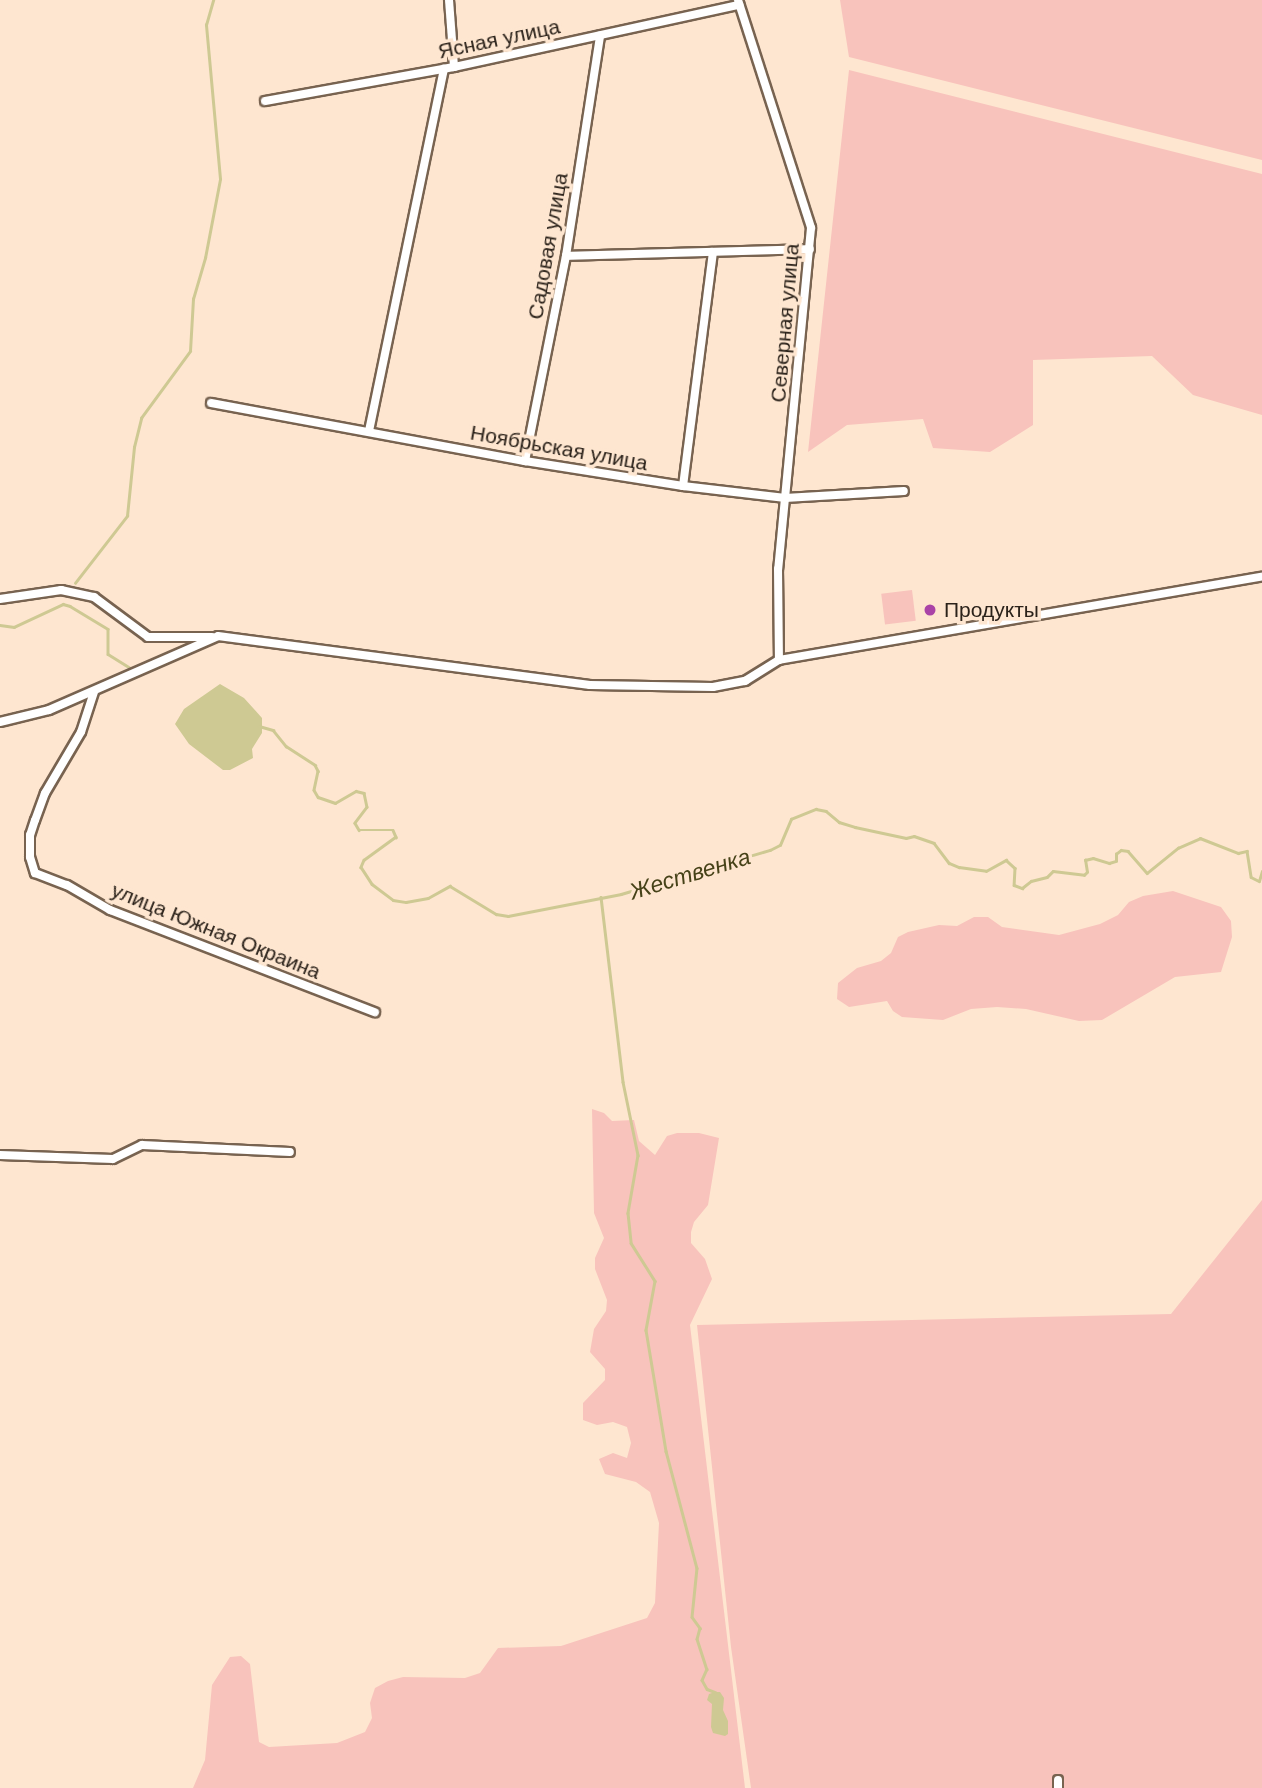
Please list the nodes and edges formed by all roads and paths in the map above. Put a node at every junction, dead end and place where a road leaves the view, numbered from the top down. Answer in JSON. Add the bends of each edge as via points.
{"nodes":[{"id":1,"x":449,"y":0,"type":"edge"},
{"id":2,"x":738,"y":3,"type":"edge"},
{"id":3,"x":600,"y":36,"type":"junction"},
{"id":4,"x":449,"y":68,"type":"junction"},
{"id":5,"x":265,"y":101,"type":"dead end"},
{"id":6,"x":810,"y":249,"type":"junction"},
{"id":7,"x":713,"y":252,"type":"junction"},
{"id":8,"x":566,"y":256,"type":"junction"},
{"id":9,"x":211,"y":403,"type":"dead end"},
{"id":10,"x":369,"y":431,"type":"junction"},
{"id":11,"x":525,"y":461,"type":"junction"},
{"id":12,"x":683,"y":486,"type":"junction"},
{"id":13,"x":904,"y":491,"type":"dead end"},
{"id":14,"x":786,"y":498,"type":"junction"},
{"id":15,"x":1262,"y":577,"type":"edge"},
{"id":16,"x":0,"y":599,"type":"edge"},
{"id":17,"x":218,"y":636,"type":"junction"},
{"id":18,"x":779,"y":660,"type":"junction"},
{"id":19,"x":94,"y":692,"type":"junction"},
{"id":20,"x":0,"y":722,"type":"edge"},
{"id":21,"x":375,"y":1012,"type":"dead end"},
{"id":22,"x":289,"y":1152,"type":"dead end"},
{"id":23,"x":0,"y":1156,"type":"edge"}],
"edges":[{"from":1,"to":4,"type":"street"},
{"from":2,"to":3,"type":"street","name":"Ясная улица"},
{"from":2,"to":6,"type":"street","name":"Северная улица","via":[[811,228]]},
{"from":3,"to":4,"type":"street","name":"Ясная улица"},
{"from":3,"to":8,"type":"street","name":"Садовая улица"},
{"from":4,"to":5,"type":"street","name":"Ясная улица"},
{"from":4,"to":10,"type":"street"},
{"from":6,"to":7,"type":"street"},
{"from":6,"to":14,"type":"street","name":"Северная улица"},
{"from":7,"to":8,"type":"street"},
{"from":7,"to":12,"type":"street"},
{"from":8,"to":11,"type":"street","name":"Садовая улица"},
{"from":9,"to":10,"type":"street","name":"Ноябрьская улица"},
{"from":10,"to":11,"type":"street","name":"Ноябрьская улица"},
{"from":11,"to":12,"type":"street","name":"Ноябрьская улица"},
{"from":12,"to":14,"type":"street","name":"Ноябрьская улица"},
{"from":13,"to":14,"type":"street","name":"Ноябрьская улица"},
{"from":14,"to":18,"type":"street","name":"Северная улица","via":[[778,569]]},
{"from":15,"to":18,"type":"street"},
{"from":16,"to":17,"type":"street","via":[[61,590],[94,597],[148,637]]},
{"from":17,"to":18,"type":"street","via":[[590,685],[713,687],[745,681]]},
{"from":17,"to":19,"type":"street"},
{"from":19,"to":20,"type":"street"},
{"from":19,"to":21,"type":"street","name":"улица Южная Окраина","via":[[81,732],[45,793],[30,835],[35,873],[110,910]]},
{"from":22,"to":23,"type":"street","via":[[142,1145],[113,1159]]}]}
